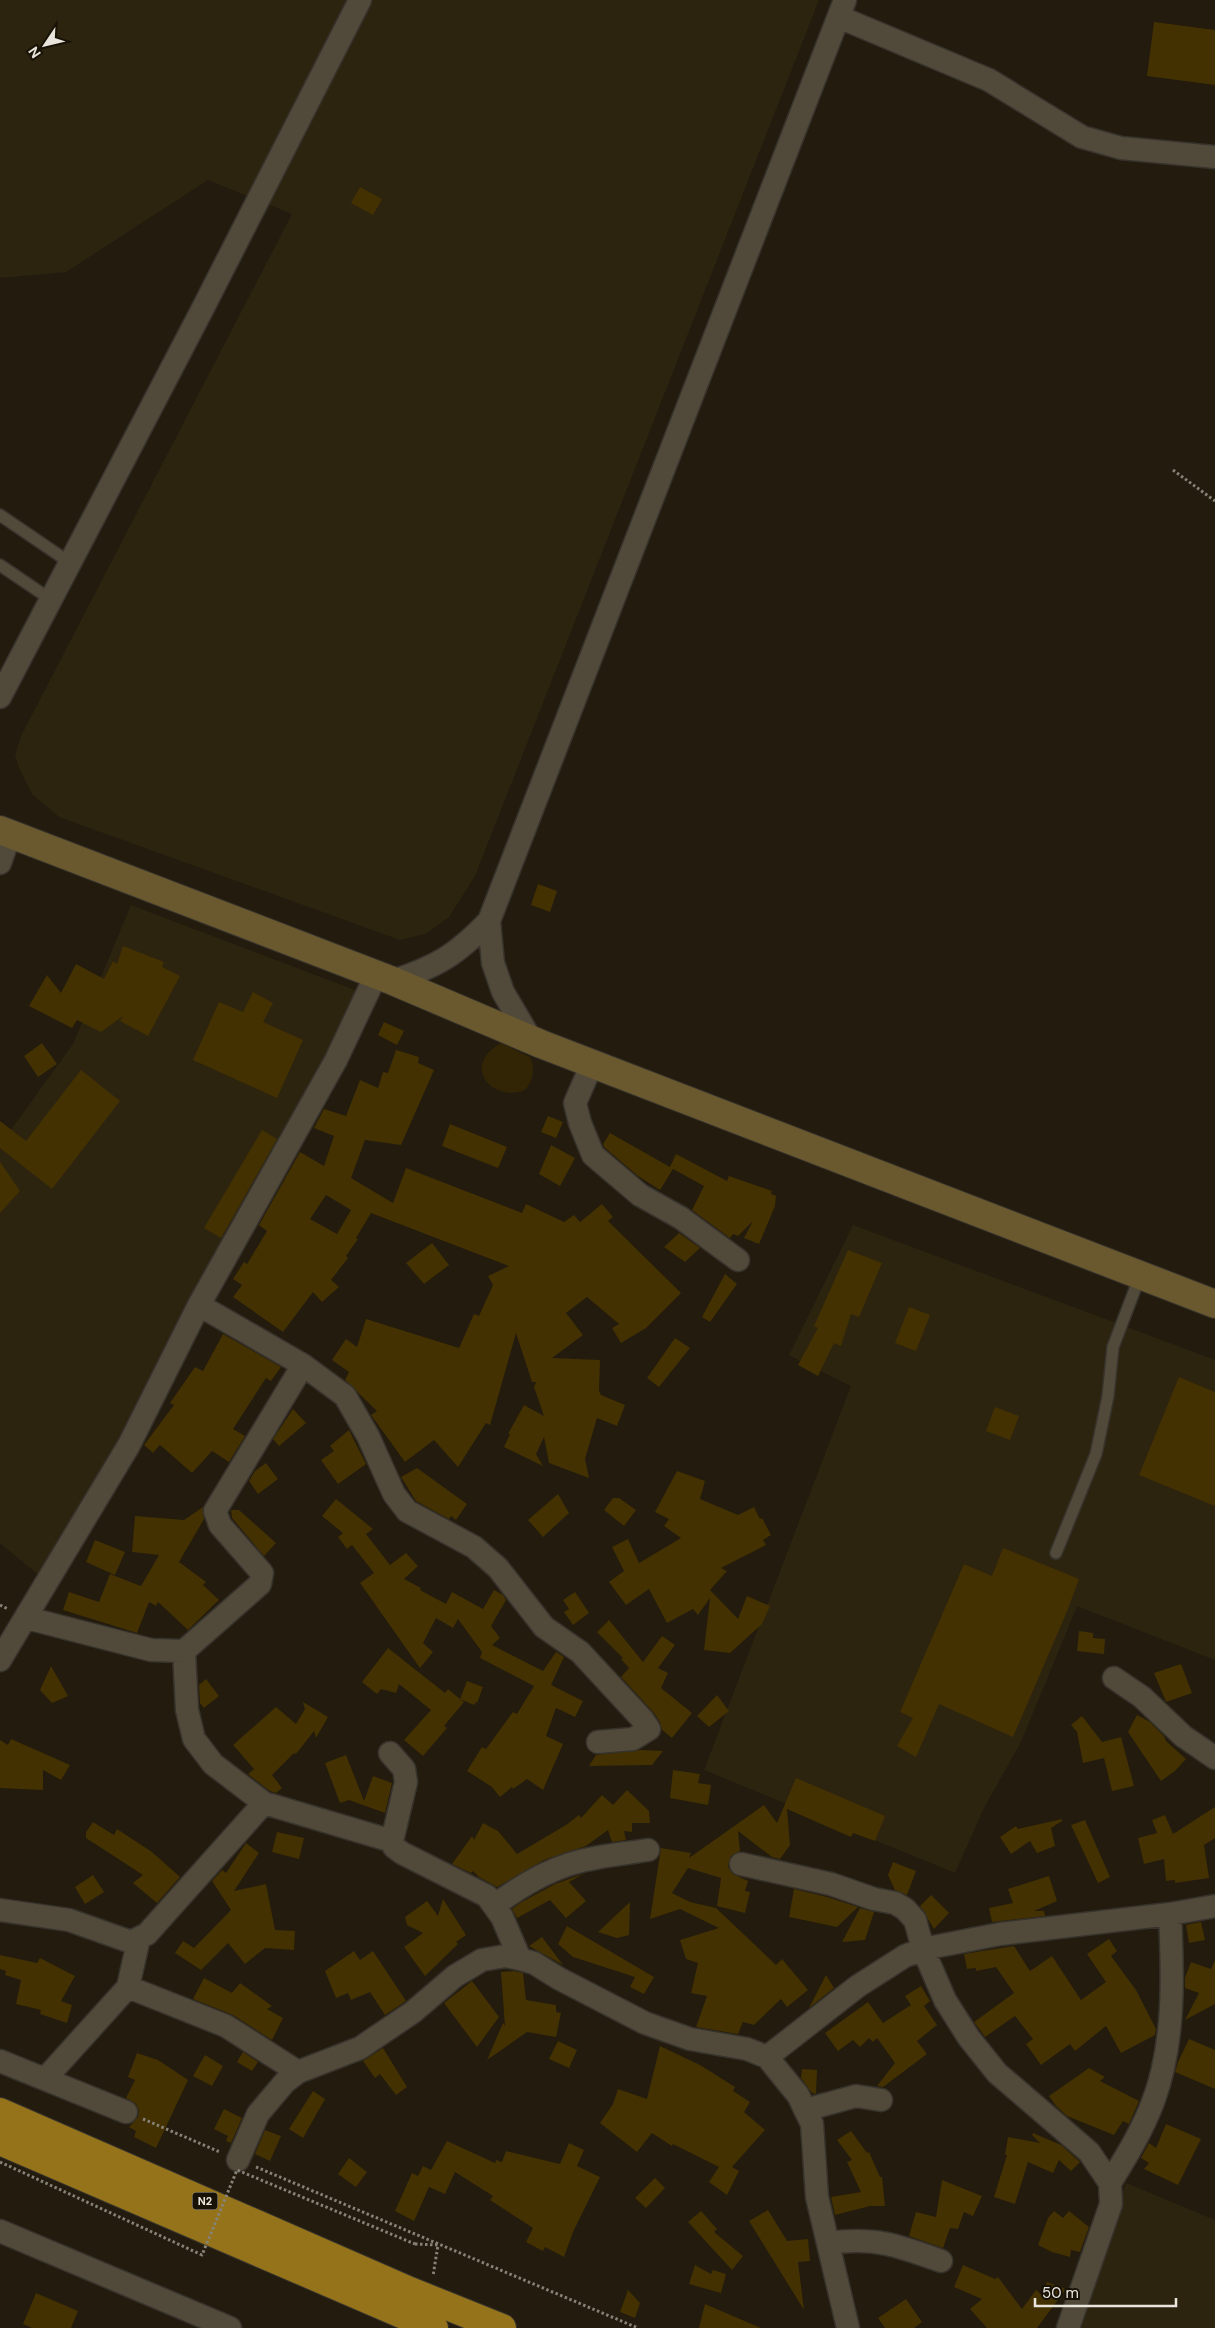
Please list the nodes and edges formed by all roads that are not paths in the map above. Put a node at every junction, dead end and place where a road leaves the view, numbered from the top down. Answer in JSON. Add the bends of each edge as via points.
{"nodes":[{"id":1,"x":360,"y":0,"type":"edge"},
{"id":2,"x":842,"y":9,"type":"edge"},
{"id":3,"x":1215,"y":157,"type":"edge"},
{"id":4,"x":0,"y":515,"type":"edge"},
{"id":5,"x":69,"y":562,"type":"junction"},
{"id":6,"x":0,"y":565,"type":"edge"},
{"id":7,"x":50,"y":599,"type":"junction"},
{"id":8,"x":0,"y":697,"type":"edge"},
{"id":9,"x":3,"y":827,"type":"edge"},
{"id":10,"x":0,"y":863,"type":"edge"},
{"id":11,"x":489,"y":921,"type":"junction"},
{"id":12,"x":384,"y":978,"type":"junction"},
{"id":13,"x":530,"y":1038,"type":"junction"},
{"id":14,"x":592,"y":1064,"type":"junction"},
{"id":15,"x":738,"y":1260,"type":"dead end"},
{"id":16,"x":1140,"y":1276,"type":"junction"},
{"id":17,"x":1215,"y":1304,"type":"edge"},
{"id":18,"x":199,"y":1305,"type":"junction"},
{"id":19,"x":302,"y":1365,"type":"junction"},
{"id":20,"x":1056,"y":1554,"type":"dead end"},
{"id":21,"x":27,"y":1618,"type":"junction"},
{"id":22,"x":184,"y":1652,"type":"junction"},
{"id":23,"x":0,"y":1660,"type":"edge"},
{"id":24,"x":1114,"y":1678,"type":"dead end"},
{"id":25,"x":598,"y":1742,"type":"dead end"},
{"id":26,"x":390,"y":1753,"type":"dead end"},
{"id":27,"x":1215,"y":1758,"type":"edge"},
{"id":28,"x":264,"y":1803,"type":"junction"},
{"id":29,"x":392,"y":1841,"type":"junction"},
{"id":30,"x":648,"y":1850,"type":"dead end"},
{"id":31,"x":741,"y":1864,"type":"dead end"},
{"id":32,"x":495,"y":1905,"type":"junction"},
{"id":33,"x":1215,"y":1906,"type":"edge"},
{"id":34,"x":0,"y":1910,"type":"edge"},
{"id":35,"x":1170,"y":1914,"type":"junction"},
{"id":36,"x":139,"y":1938,"type":"junction"},
{"id":37,"x":923,"y":1949,"type":"junction"},
{"id":38,"x":520,"y":1959,"type":"junction"},
{"id":39,"x":128,"y":1987,"type":"junction"},
{"id":40,"x":767,"y":2057,"type":"junction"},
{"id":41,"x":0,"y":2061,"type":"edge"},
{"id":42,"x":298,"y":2072,"type":"junction"},
{"id":43,"x":45,"y":2079,"type":"junction"},
{"id":44,"x":881,"y":2100,"type":"dead end"},
{"id":45,"x":805,"y":2110,"type":"junction"},
{"id":46,"x":0,"y":2112,"type":"edge"},
{"id":47,"x":126,"y":2112,"type":"road end"},
{"id":48,"x":0,"y":2142,"type":"edge"},
{"id":49,"x":238,"y":2160,"type":"road end"},
{"id":50,"x":1110,"y":2183,"type":"junction"},
{"id":51,"x":0,"y":2231,"type":"edge"},
{"id":52,"x":828,"y":2243,"type":"junction"},
{"id":53,"x":941,"y":2261,"type":"dead end"},
{"id":54,"x":230,"y":2328,"type":"edge"},
{"id":55,"x":434,"y":2328,"type":"edge"},
{"id":56,"x":502,"y":2328,"type":"edge"},
{"id":57,"x":848,"y":2328,"type":"edge"},
{"id":58,"x":1068,"y":2328,"type":"edge"}],
"edges":[{"from":1,"to":5,"type":"street"},
{"from":2,"to":3,"type":"street","via":[[989,80],[1082,137],[1121,148]]},
{"from":2,"to":11,"type":"street"},
{"from":4,"to":5,"type":"lane"},
{"from":5,"to":7,"type":"street"},
{"from":6,"to":7,"type":"lane"},
{"from":7,"to":8,"type":"street"},
{"from":9,"to":10,"type":"street"},
{"from":9,"to":12,"type":"main road"},
{"from":11,"to":12,"type":"street","via":[[463,948],[443,961],[421,972]]},
{"from":11,"to":13,"type":"street","via":[[493,963],[503,992]]},
{"from":12,"to":13,"type":"main road"},
{"from":12,"to":18,"type":"street"},
{"from":13,"to":14,"type":"main road"},
{"from":14,"to":15,"type":"street","via":[[575,1103],[593,1155],[640,1195],[681,1218]]},
{"from":14,"to":16,"type":"main road"},
{"from":16,"to":17,"type":"main road"},
{"from":16,"to":20,"type":"lane","via":[[1112,1347],[1108,1396],[1096,1454]]},
{"from":18,"to":19,"type":"street"},
{"from":18,"to":21,"type":"street","via":[[129,1445]]},
{"from":19,"to":22,"type":"street","via":[[215,1511],[220,1525],[262,1572],[260,1584]]},
{"from":19,"to":25,"type":"street","via":[[345,1396],[368,1436],[394,1494],[407,1511],[474,1547],[498,1568],[544,1627],[580,1652],[650,1729],[633,1739]]},
{"from":21,"to":22,"type":"street","via":[[151,1650]]},
{"from":21,"to":23,"type":"street"},
{"from":22,"to":28,"type":"street","via":[[186,1710],[194,1739],[213,1764]]},
{"from":24,"to":27,"type":"street","via":[[1142,1697],[1183,1736]]},
{"from":26,"to":29,"type":"street","via":[[404,1769],[406,1782]]},
{"from":28,"to":29,"type":"street"},
{"from":28,"to":36,"type":"street","via":[[147,1934]]},
{"from":29,"to":32,"type":"street","via":[[402,1853],[487,1896]]},
{"from":30,"to":32,"type":"street","via":[[572,1863],[520,1886]]},
{"from":31,"to":37,"type":"street","via":[[831,1884],[896,1903],[914,1920]]},
{"from":32,"to":38,"type":"street"},
{"from":33,"to":35,"type":"street"},
{"from":34,"to":36,"type":"street","via":[[69,1920],[132,1942]]},
{"from":35,"to":37,"type":"street","via":[[1000,1934]]},
{"from":35,"to":50,"type":"street","via":[[1172,1960],[1165,2063],[1150,2110]]},
{"from":36,"to":39,"type":"street"},
{"from":37,"to":40,"type":"street","via":[[905,1956],[858,1986]]},
{"from":37,"to":50,"type":"street","via":[[945,2000],[968,2038],[997,2073],[1089,2152]]},
{"from":38,"to":40,"type":"street","via":[[534,1963],[644,2023],[690,2039],[747,2049]]},
{"from":38,"to":42,"type":"street","via":[[505,1956],[482,1960],[360,2048]]},
{"from":39,"to":42,"type":"street","via":[[226,2026]]},
{"from":39,"to":43,"type":"street"},
{"from":40,"to":45,"type":"street","via":[[798,2095]]},
{"from":41,"to":43,"type":"street"},
{"from":42,"to":49,"type":"street","via":[[285,2082],[258,2114]]},
{"from":43,"to":47,"type":"street"},
{"from":44,"to":45,"type":"street","via":[[856,2096]]},
{"from":45,"to":52,"type":"street","via":[[812,2124],[817,2196]]},
{"from":46,"to":56,"type":"highway","number":"N2"},
{"from":48,"to":55,"type":"highway","number":"N2"},
{"from":50,"to":58,"type":"street","via":[[1111,2204]]},
{"from":51,"to":54,"type":"street"},
{"from":52,"to":53,"type":"street","via":[[874,2240]]},
{"from":52,"to":57,"type":"street"}]}
